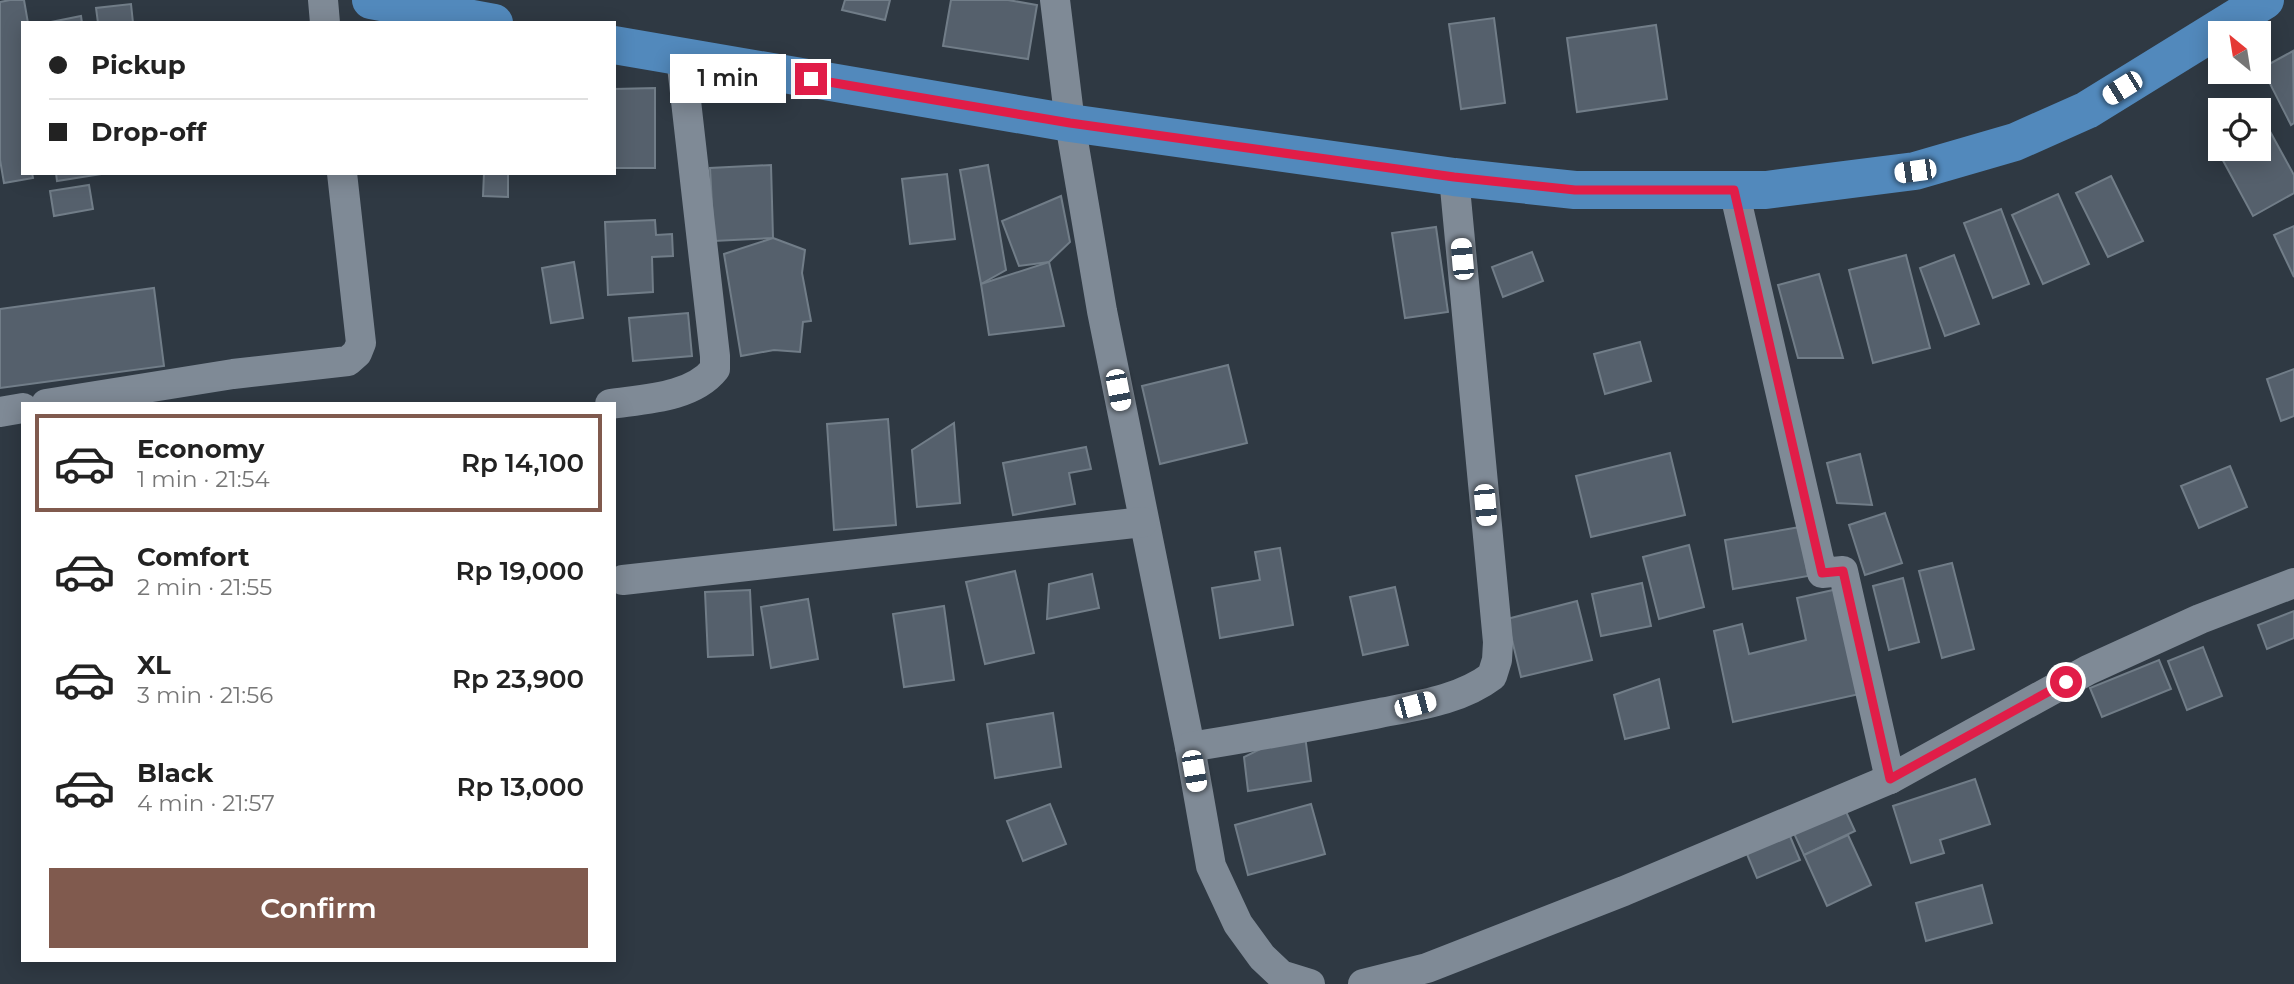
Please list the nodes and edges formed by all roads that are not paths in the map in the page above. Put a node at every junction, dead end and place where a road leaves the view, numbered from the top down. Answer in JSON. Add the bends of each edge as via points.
{"nodes":[{"id":1,"x":323,"y":0,"type":"edge"},
{"id":2,"x":371,"y":0,"type":"edge"},
{"id":3,"x":1055,"y":0,"type":"edge"},
{"id":4,"x":2265,"y":0,"type":"edge"},
{"id":5,"x":325,"y":21,"type":"edge"},
{"id":6,"x":483,"y":21,"type":"edge"},
{"id":7,"x":616,"y":45,"type":"edge"},
{"id":8,"x":681,"y":57,"type":"junction"},
{"id":9,"x":1070,"y":123,"type":"junction"},
{"id":10,"x":342,"y":175,"type":"edge"},
{"id":11,"x":1454,"y":177,"type":"junction"},
{"id":12,"x":1734,"y":190,"type":"junction"},
{"id":13,"x":58,"y":402,"type":"edge"},
{"id":14,"x":616,"y":403,"type":"edge"},
{"id":15,"x":21,"y":408,"type":"edge"},
{"id":16,"x":0,"y":412,"type":"edge"},
{"id":17,"x":1143,"y":522,"type":"junction"},
{"id":18,"x":623,"y":580,"type":"dead end"},
{"id":19,"x":2294,"y":583,"type":"edge"},
{"id":20,"x":1190,"y":747,"type":"junction"},
{"id":21,"x":1890,"y":779,"type":"junction"},
{"id":22,"x":1310,"y":984,"type":"edge"},
{"id":23,"x":1363,"y":984,"type":"edge"}],
"edges":[{"from":1,"to":5,"type":"street"},
{"from":2,"to":6,"type":"main road"},
{"from":3,"to":9,"type":"street"},
{"from":4,"to":12,"type":"main road","via":[[2087,110],[2015,142],[1915,171]]},
{"from":7,"to":8,"type":"main road"},
{"from":8,"to":9,"type":"main road"},
{"from":8,"to":14,"type":"street","via":[[715,369],[689,389]]},
{"from":9,"to":11,"type":"main road"},
{"from":9,"to":17,"type":"street"},
{"from":10,"to":13,"type":"street","via":[[361,343],[353,358]]},
{"from":11,"to":12,"type":"main road","via":[[1575,190]]},
{"from":11,"to":20,"type":"street","via":[[1498,642],[1492,676],[1465,692],[1415,705]]},
{"from":12,"to":21,"type":"street","via":[[1822,573],[1843,571]]},
{"from":15,"to":16,"type":"street"},
{"from":17,"to":18,"type":"street"},
{"from":17,"to":20,"type":"street"},
{"from":19,"to":21,"type":"street","via":[[2088,670]]},
{"from":20,"to":22,"type":"street","via":[[1211,866],[1238,924],[1281,975]]},
{"from":21,"to":23,"type":"street","via":[[1427,968]]}]}
